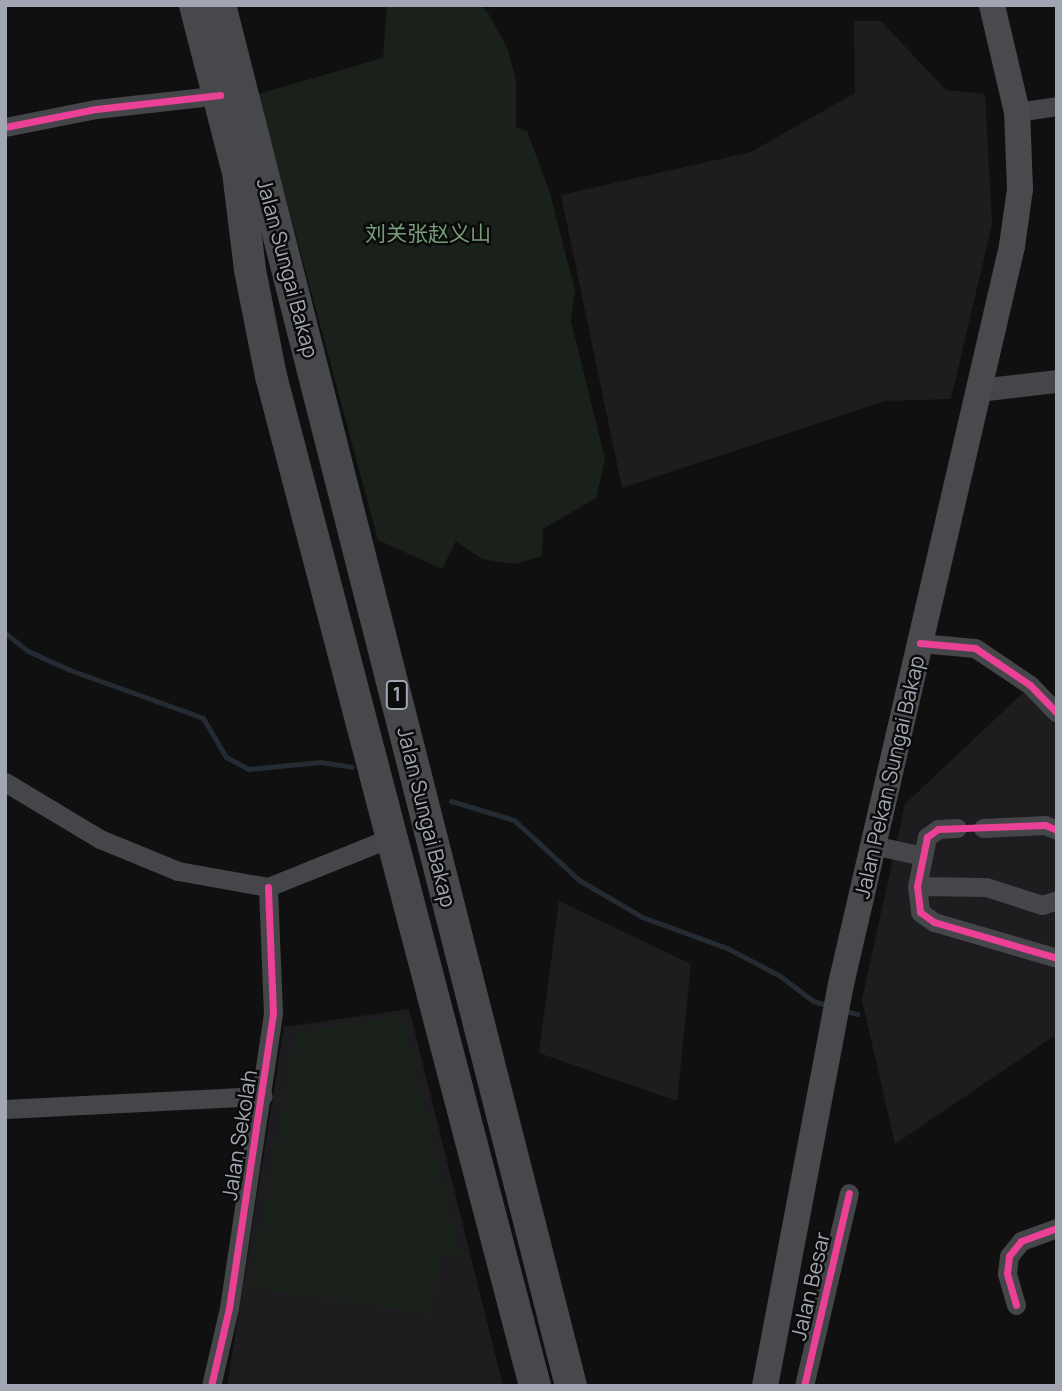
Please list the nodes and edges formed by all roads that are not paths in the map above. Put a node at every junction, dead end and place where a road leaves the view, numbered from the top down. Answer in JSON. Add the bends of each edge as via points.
{"nodes":[{"id":1,"x":195,"y":5,"type":"edge"},
{"id":2,"x":220,"y":5,"type":"edge"},
{"id":3,"x":992,"y":5,"type":"edge"},
{"id":4,"x":220,"y":95,"type":"junction"},
{"id":5,"x":1057,"y":106,"type":"edge"},
{"id":6,"x":1017,"y":112,"type":"junction"},
{"id":7,"x":5,"y":127,"type":"edge"},
{"id":8,"x":1057,"y":381,"type":"edge"},
{"id":9,"x":978,"y":390,"type":"junction"},
{"id":10,"x":920,"y":643,"type":"junction"},
{"id":11,"x":1057,"y":713,"type":"edge"},
{"id":12,"x":5,"y":782,"type":"edge"},
{"id":13,"x":957,"y":828,"type":"dead end"},
{"id":14,"x":983,"y":828,"type":"dead end"},
{"id":15,"x":1057,"y":830,"type":"edge"},
{"id":16,"x":395,"y":836,"type":"junction"},
{"id":17,"x":873,"y":845,"type":"junction"},
{"id":18,"x":923,"y":856,"type":"junction"},
{"id":19,"x":916,"y":886,"type":"junction"},
{"id":20,"x":268,"y":887,"type":"junction"},
{"id":21,"x":1057,"y":900,"type":"edge"},
{"id":22,"x":1057,"y":958,"type":"edge"},
{"id":23,"x":263,"y":1096,"type":"junction"},
{"id":24,"x":5,"y":1109,"type":"edge"},
{"id":25,"x":849,"y":1193,"type":"dead end"},
{"id":26,"x":1057,"y":1228,"type":"edge"},
{"id":27,"x":1016,"y":1305,"type":"dead end"},
{"id":28,"x":211,"y":1386,"type":"edge"},
{"id":29,"x":535,"y":1386,"type":"edge"},
{"id":30,"x":571,"y":1386,"type":"edge"},
{"id":31,"x":765,"y":1386,"type":"edge"},
{"id":32,"x":804,"y":1386,"type":"edge"}],
"edges":[{"from":1,"to":4,"type":"highway","name":"Jalan Sungai Bakap","number":"1"},
{"from":2,"to":30,"type":"highway","name":"Jalan Sungai Bakap","number":"1"},
{"from":3,"to":6,"type":"main road","name":"Jalan Pekan Sungai Bakap"},
{"from":4,"to":7,"type":"street","via":[[96,109]]},
{"from":4,"to":16,"type":"highway","name":"Jalan Sungai Bakap","number":"1","via":[[238,172],[250,270],[271,376]]},
{"from":5,"to":6,"type":"street"},
{"from":6,"to":9,"type":"main road","name":"Jalan Pekan Sungai Bakap","via":[[1020,189],[1013,246]]},
{"from":8,"to":9,"type":"street"},
{"from":9,"to":10,"type":"main road","name":"Jalan Pekan Sungai Bakap"},
{"from":10,"to":11,"type":"street","via":[[975,648],[1030,685]]},
{"from":10,"to":17,"type":"main road","name":"Jalan Pekan Sungai Bakap"},
{"from":12,"to":20,"type":"street","via":[[100,839],[178,871]]},
{"from":13,"to":18,"type":"street","via":[[938,829],[927,837]]},
{"from":14,"to":15,"type":"street","via":[[1045,825]]},
{"from":16,"to":20,"type":"street"},
{"from":16,"to":29,"type":"highway","name":"Jalan Sungai Bakap","number":"1"},
{"from":17,"to":18,"type":"street"},
{"from":17,"to":31,"type":"main road","name":"Jalan Pekan Sungai Bakap","via":[[841,984]]},
{"from":18,"to":19,"type":"street"},
{"from":19,"to":21,"type":"street","via":[[986,887],[1042,905]]},
{"from":19,"to":22,"type":"street","via":[[919,912],[934,922]]},
{"from":20,"to":23,"type":"street","name":"Jalan Sekolah","via":[[273,1013]]},
{"from":23,"to":24,"type":"street"},
{"from":23,"to":28,"type":"street","name":"Jalan Sekolah","via":[[229,1308]]},
{"from":25,"to":32,"type":"street","name":"Jalan Besar"},
{"from":26,"to":27,"type":"street","via":[[1021,1241],[1009,1256],[1007,1273]]}]}
